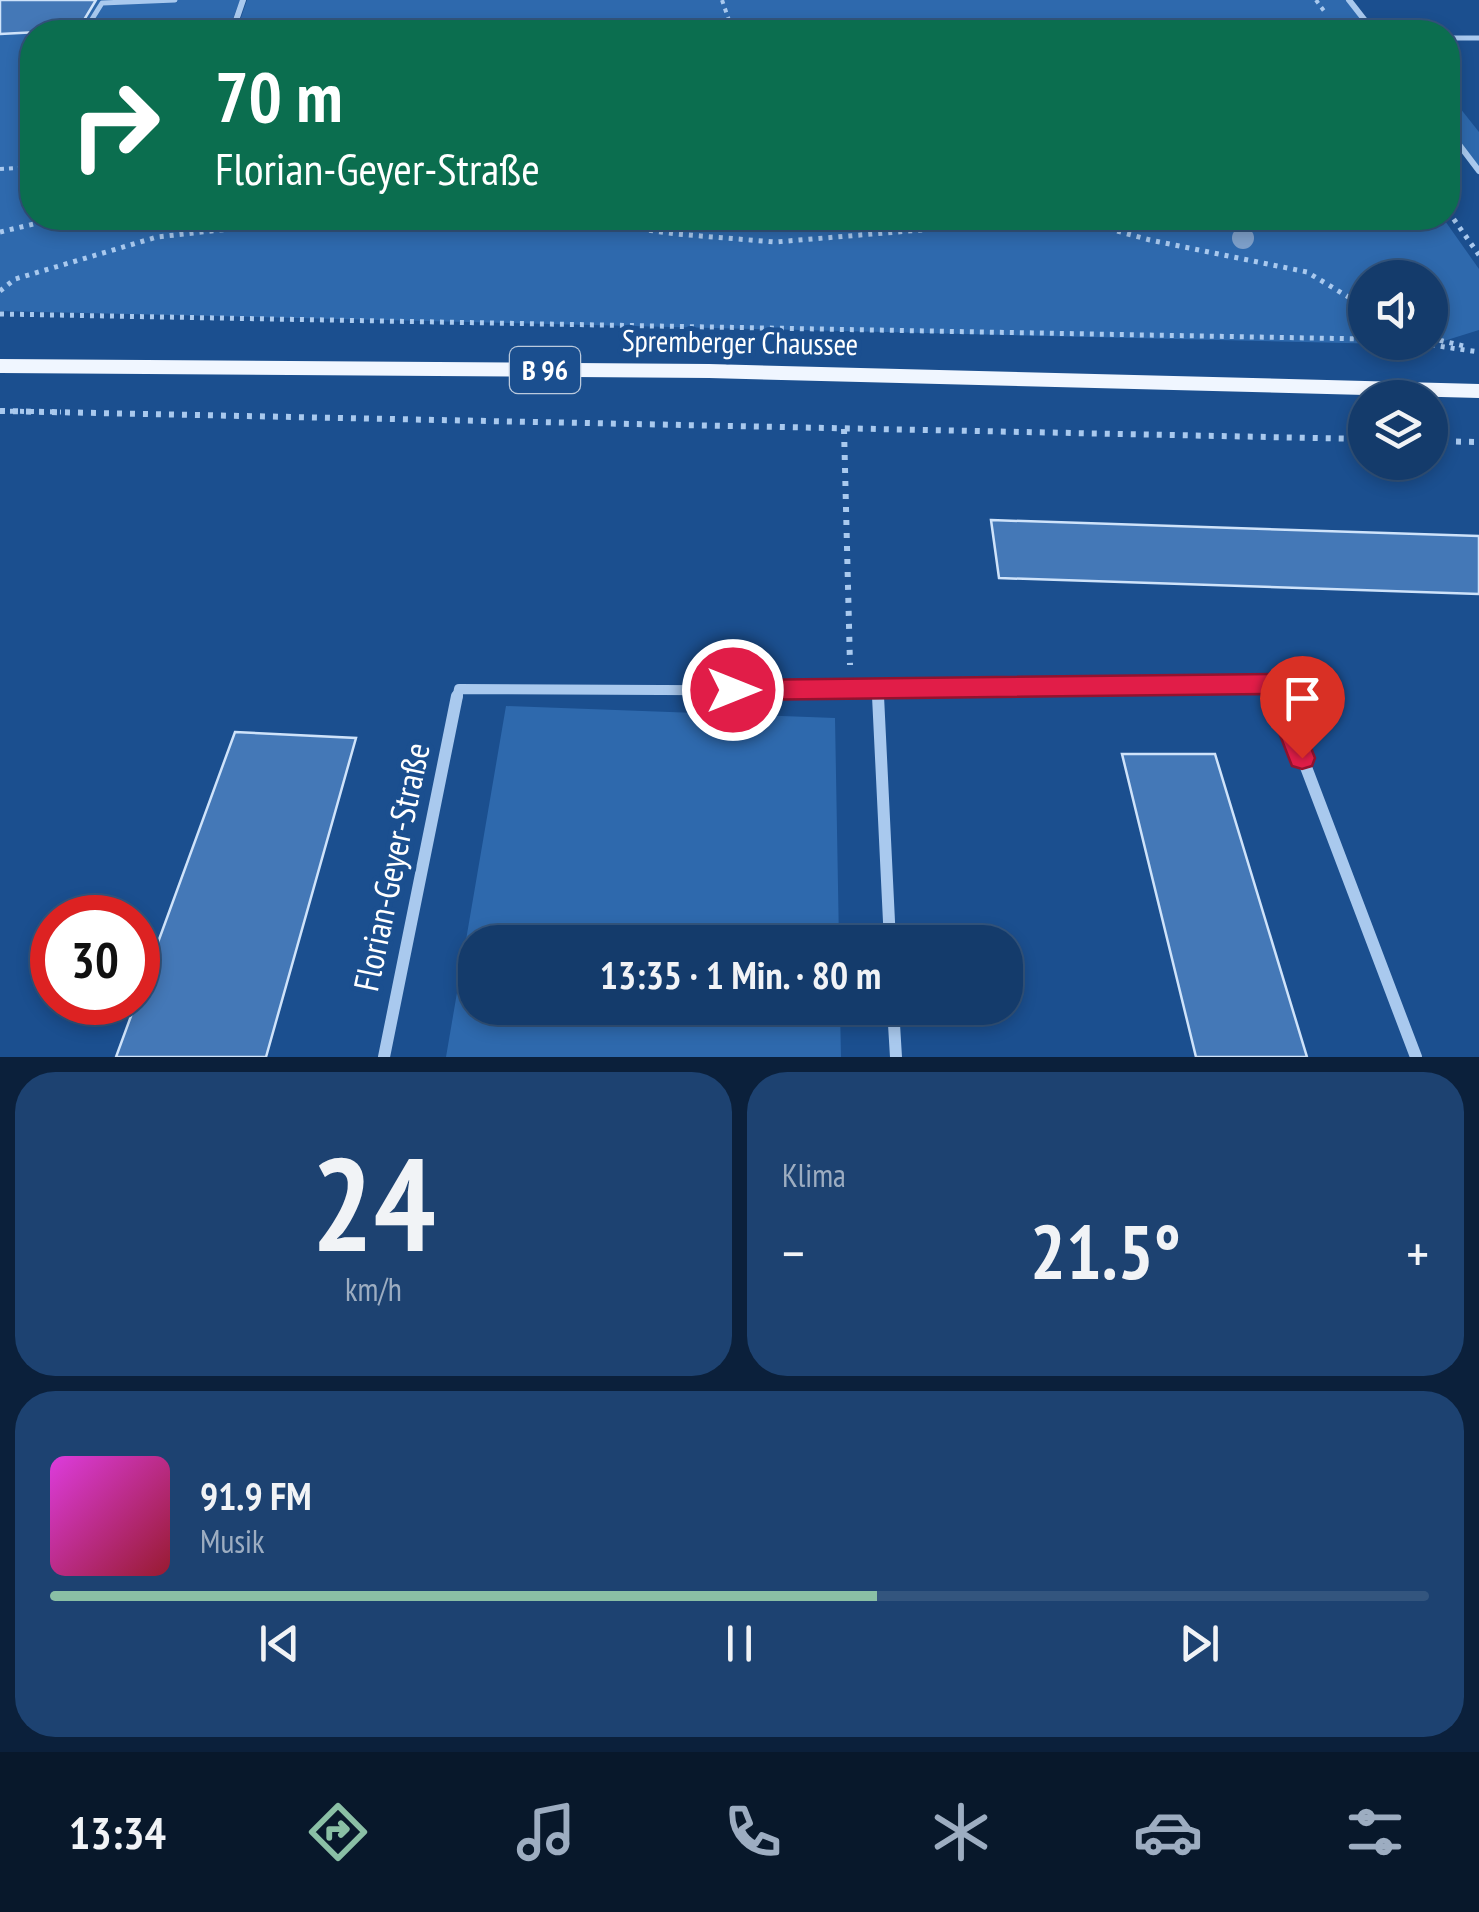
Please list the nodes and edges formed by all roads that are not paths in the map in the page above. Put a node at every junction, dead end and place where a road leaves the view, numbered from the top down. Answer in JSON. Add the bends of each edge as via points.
{"nodes":[{"id":1,"x":175,"y":0,"type":"edge"},
{"id":2,"x":1349,"y":0,"type":"edge"},
{"id":3,"x":91,"y":20,"type":"edge"},
{"id":4,"x":1365,"y":20,"type":"edge"},
{"id":5,"x":1460,"y":146,"type":"edge"},
{"id":6,"x":1479,"y":171,"type":"edge"},
{"id":7,"x":0,"y":366,"type":"edge"},
{"id":8,"x":1479,"y":390,"type":"edge"},
{"id":9,"x":878,"y":691,"type":"junction"},
{"id":10,"x":889,"y":925,"type":"edge"},
{"id":11,"x":894,"y":1025,"type":"edge"},
{"id":12,"x":384,"y":1057,"type":"edge"},
{"id":13,"x":896,"y":1057,"type":"edge"},
{"id":14,"x":1416,"y":1057,"type":"edge"}],
"edges":[{"from":1,"to":3,"type":"lane","via":[[102,3]]},
{"from":2,"to":4,"type":"street"},
{"from":5,"to":6,"type":"street"},
{"from":7,"to":8,"type":"main road","name":"Spremberger Chaussee","number":"B 96","via":[[709,371]]},
{"from":9,"to":10,"type":"street"},
{"from":9,"to":12,"type":"street","name":"Florian-Geyer-Straße","via":[[459,689]]},
{"from":9,"to":14,"type":"street","via":[[1274,684]]},
{"from":11,"to":13,"type":"street"}]}
